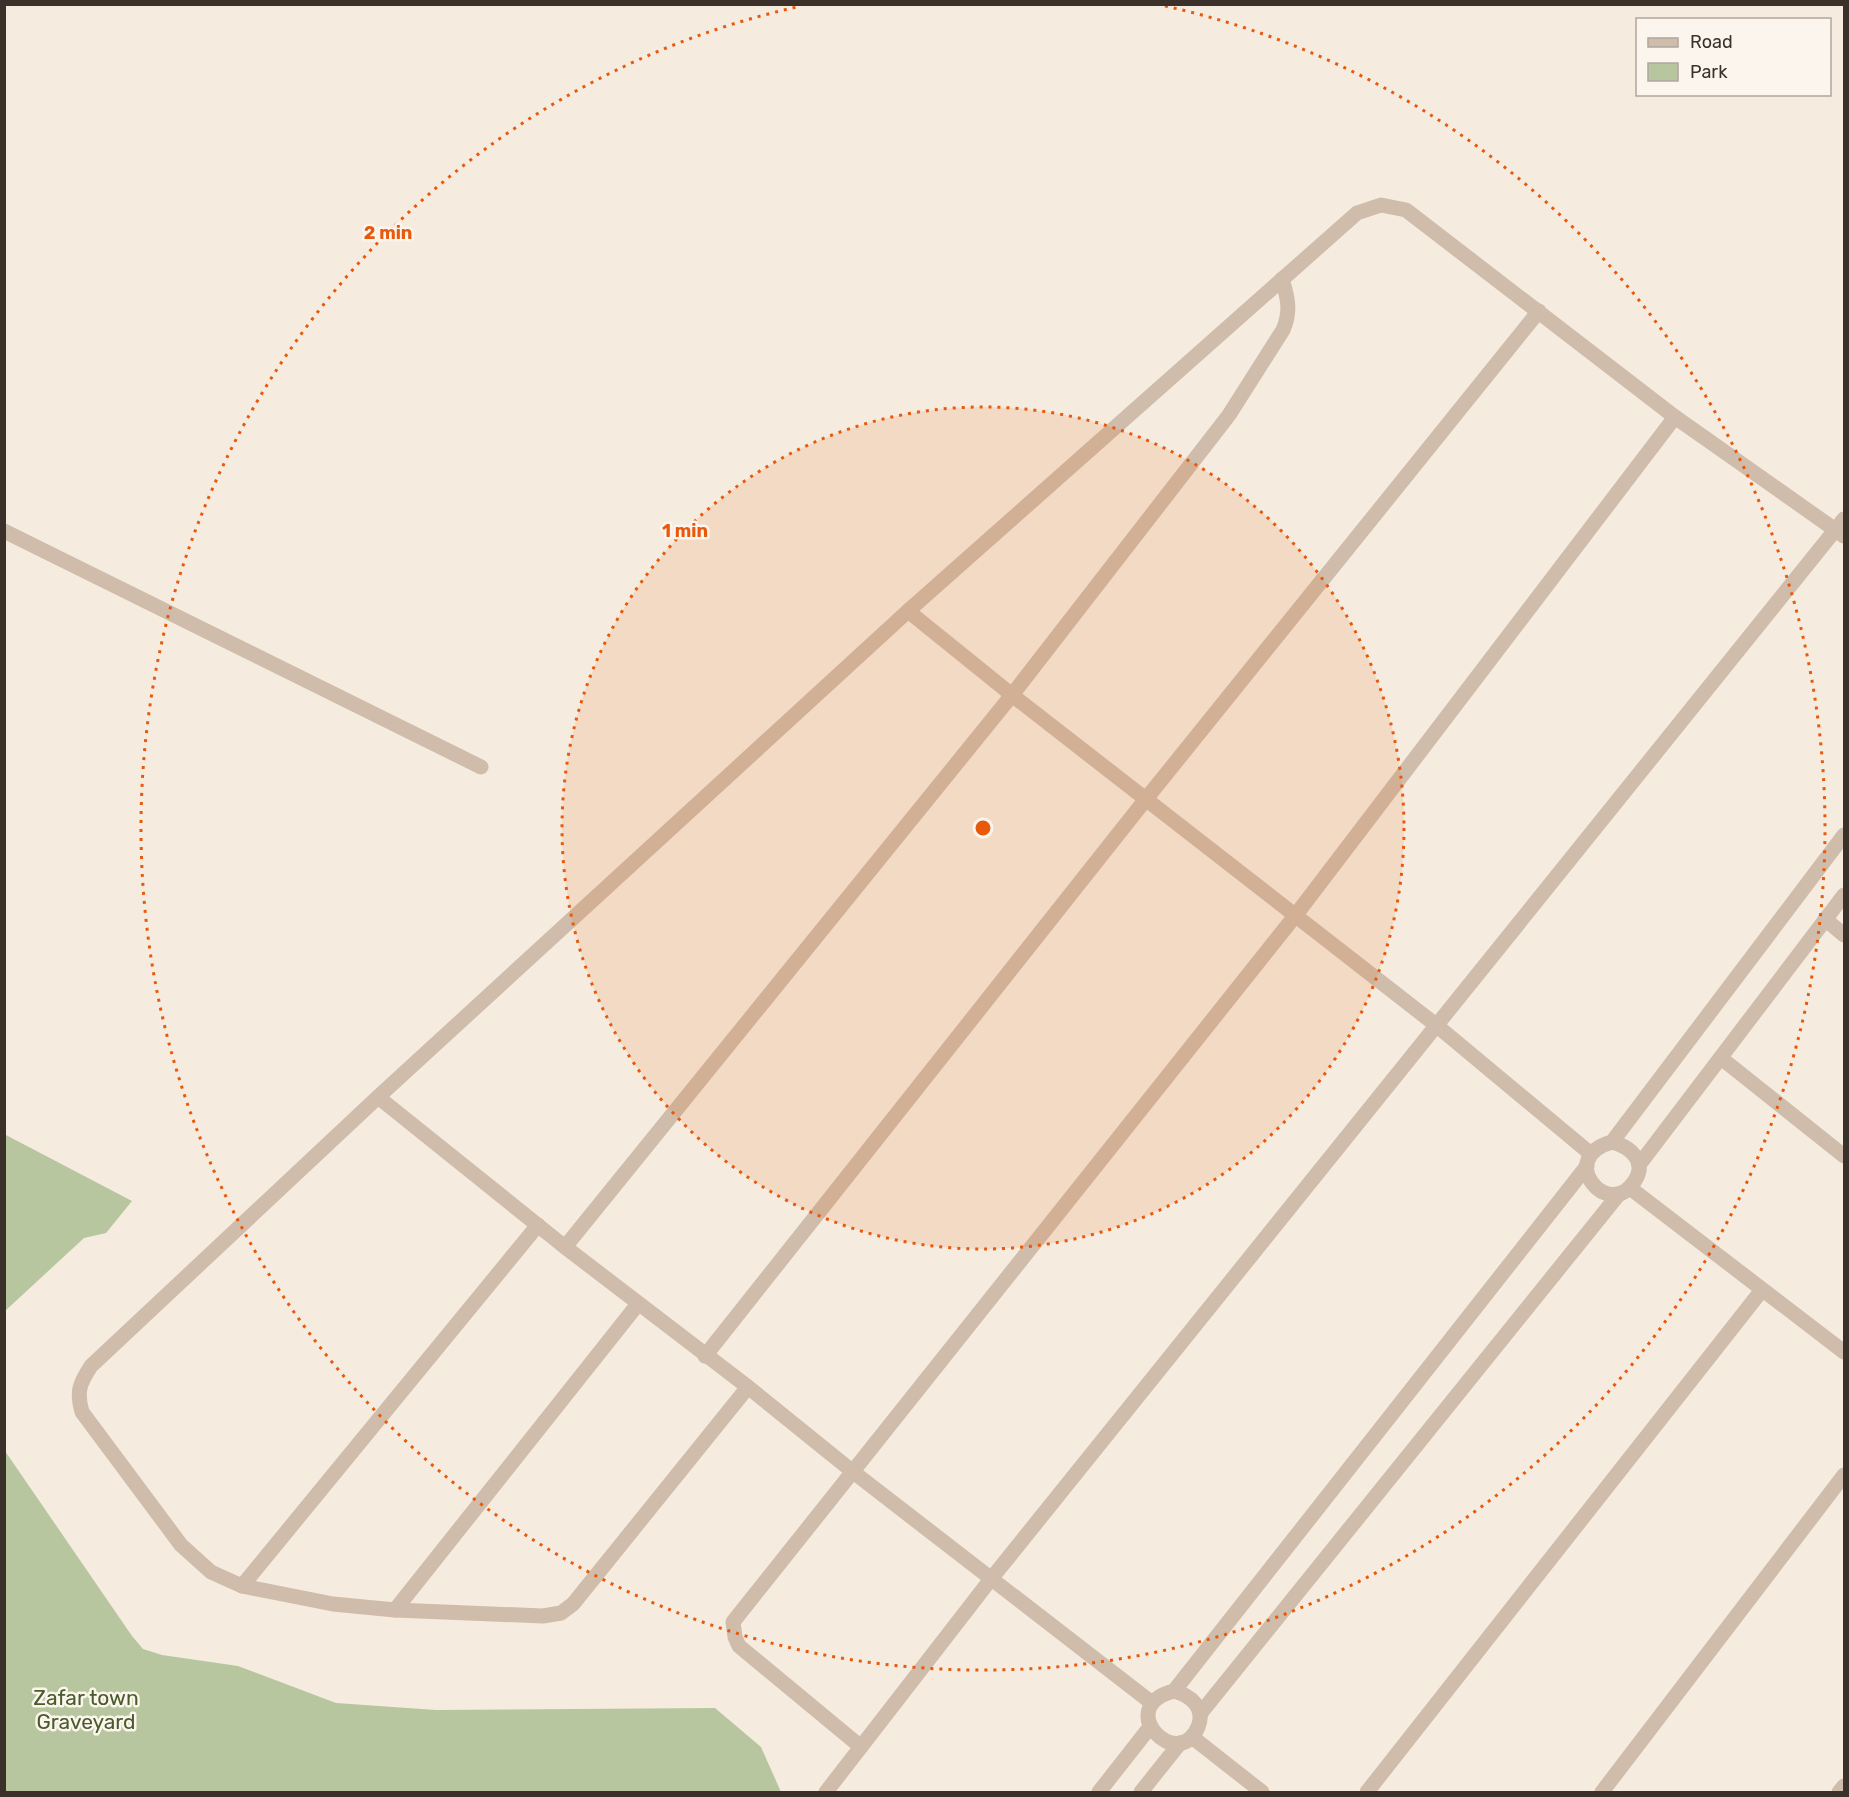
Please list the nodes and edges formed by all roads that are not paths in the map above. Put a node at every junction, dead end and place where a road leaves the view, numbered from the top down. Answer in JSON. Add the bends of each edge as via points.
{"nodes":[{"id":1,"x":1282,"y":279,"type":"junction"},
{"id":2,"x":1539,"y":312,"type":"junction"},
{"id":3,"x":1675,"y":417,"type":"junction"},
{"id":4,"x":1842,"y":528,"type":"edge"},
{"id":5,"x":4,"y":531,"type":"edge"},
{"id":6,"x":908,"y":611,"type":"junction"},
{"id":7,"x":1012,"y":695,"type":"junction"},
{"id":8,"x":481,"y":767,"type":"dead end"},
{"id":9,"x":1146,"y":799,"type":"junction"},
{"id":10,"x":1845,"y":835,"type":"edge"},
{"id":11,"x":1845,"y":895,"type":"edge"},
{"id":12,"x":1295,"y":916,"type":"junction"},
{"id":13,"x":1825,"y":919,"type":"junction"},
{"id":14,"x":1845,"y":935,"type":"edge"},
{"id":15,"x":1436,"y":1025,"type":"junction"},
{"id":16,"x":1721,"y":1058,"type":"junction"},
{"id":17,"x":378,"y":1097,"type":"junction"},
{"id":18,"x":1612,"y":1142,"type":"junction"},
{"id":19,"x":1845,"y":1156,"type":"edge"},
{"id":20,"x":1589,"y":1160,"type":"junction"},
{"id":21,"x":1639,"y":1165,"type":"junction"},
{"id":22,"x":1625,"y":1191,"type":"junction"},
{"id":23,"x":538,"y":1226,"type":"junction"},
{"id":24,"x":565,"y":1247,"type":"junction"},
{"id":25,"x":1762,"y":1290,"type":"junction"},
{"id":26,"x":639,"y":1304,"type":"junction"},
{"id":27,"x":1845,"y":1352,"type":"edge"},
{"id":28,"x":705,"y":1356,"type":"junction"},
{"id":29,"x":748,"y":1387,"type":"junction"},
{"id":30,"x":852,"y":1471,"type":"junction"},
{"id":31,"x":1845,"y":1475,"type":"edge"},
{"id":32,"x":991,"y":1579,"type":"junction"},
{"id":33,"x":242,"y":1586,"type":"junction"},
{"id":34,"x":395,"y":1611,"type":"junction"},
{"id":35,"x":1174,"y":1691,"type":"junction"},
{"id":36,"x":1152,"y":1703,"type":"junction"},
{"id":37,"x":1200,"y":1714,"type":"junction"},
{"id":38,"x":1150,"y":1727,"type":"junction"},
{"id":39,"x":1186,"y":1740,"type":"junction"},
{"id":40,"x":861,"y":1747,"type":"junction"},
{"id":41,"x":1845,"y":1786,"type":"edge"},
{"id":42,"x":826,"y":1792,"type":"edge"},
{"id":43,"x":1099,"y":1792,"type":"edge"},
{"id":44,"x":1141,"y":1792,"type":"edge"},
{"id":45,"x":1262,"y":1792,"type":"edge"},
{"id":46,"x":1367,"y":1792,"type":"edge"},
{"id":47,"x":1602,"y":1792,"type":"edge"},
{"id":48,"x":1839,"y":1792,"type":"edge"}],
"edges":[{"from":1,"to":2,"type":"street","via":[[1357,213],[1381,205],[1406,210]]},
{"from":1,"to":6,"type":"street"},
{"from":1,"to":7,"type":"street","via":[[1289,317],[1235,406]]},
{"from":2,"to":3,"type":"street"},
{"from":2,"to":9,"type":"street"},
{"from":3,"to":4,"type":"street"},
{"from":3,"to":12,"type":"street"},
{"from":4,"to":15,"type":"street"},
{"from":5,"to":8,"type":"street"},
{"from":6,"to":7,"type":"street"},
{"from":6,"to":17,"type":"street"},
{"from":7,"to":9,"type":"street"},
{"from":7,"to":24,"type":"street"},
{"from":9,"to":12,"type":"street"},
{"from":9,"to":28,"type":"street"},
{"from":10,"to":18,"type":"street"},
{"from":11,"to":13,"type":"street"},
{"from":12,"to":15,"type":"street"},
{"from":12,"to":30,"type":"street"},
{"from":13,"to":14,"type":"street"},
{"from":13,"to":16,"type":"street"},
{"from":15,"to":20,"type":"street"},
{"from":15,"to":32,"type":"street"},
{"from":16,"to":19,"type":"street"},
{"from":16,"to":21,"type":"street"},
{"from":17,"to":23,"type":"street"},
{"from":17,"to":33,"type":"street","via":[[92,1366],[81,1382],[78,1398],[82,1412],[181,1545],[211,1572]]},
{"from":18,"to":20,"type":"street","via":[[1600,1146]]},
{"from":18,"to":21,"type":"street","via":[[1625,1145]]},
{"from":20,"to":22,"type":"street","via":[[1588,1178],[1596,1188],[1607,1194]]},
{"from":20,"to":35,"type":"street"},
{"from":21,"to":22,"type":"street","via":[[1637,1177]]},
{"from":22,"to":25,"type":"street"},
{"from":22,"to":37,"type":"street"},
{"from":23,"to":24,"type":"street"},
{"from":23,"to":33,"type":"street"},
{"from":24,"to":26,"type":"street"},
{"from":25,"to":27,"type":"street"},
{"from":25,"to":46,"type":"street"},
{"from":26,"to":28,"type":"street"},
{"from":26,"to":34,"type":"street"},
{"from":28,"to":29,"type":"street"},
{"from":29,"to":30,"type":"street"},
{"from":29,"to":34,"type":"street","via":[[573,1604],[561,1613],[543,1616]]},
{"from":30,"to":32,"type":"street"},
{"from":30,"to":40,"type":"street","via":[[732,1622],[739,1646]]},
{"from":31,"to":47,"type":"street"},
{"from":32,"to":36,"type":"street"},
{"from":32,"to":40,"type":"street"},
{"from":33,"to":34,"type":"street","via":[[333,1604]]},
{"from":35,"to":36,"type":"street","via":[[1161,1694]]},
{"from":35,"to":37,"type":"street","via":[[1196,1702]]},
{"from":36,"to":38,"type":"street","via":[[1148,1714]]},
{"from":37,"to":39,"type":"street","via":[[1199,1726]]},
{"from":38,"to":39,"type":"street","via":[[1168,1743]]},
{"from":38,"to":43,"type":"street"},
{"from":39,"to":44,"type":"street"},
{"from":39,"to":45,"type":"street"},
{"from":40,"to":42,"type":"street"},
{"from":41,"to":48,"type":"street"}]}
